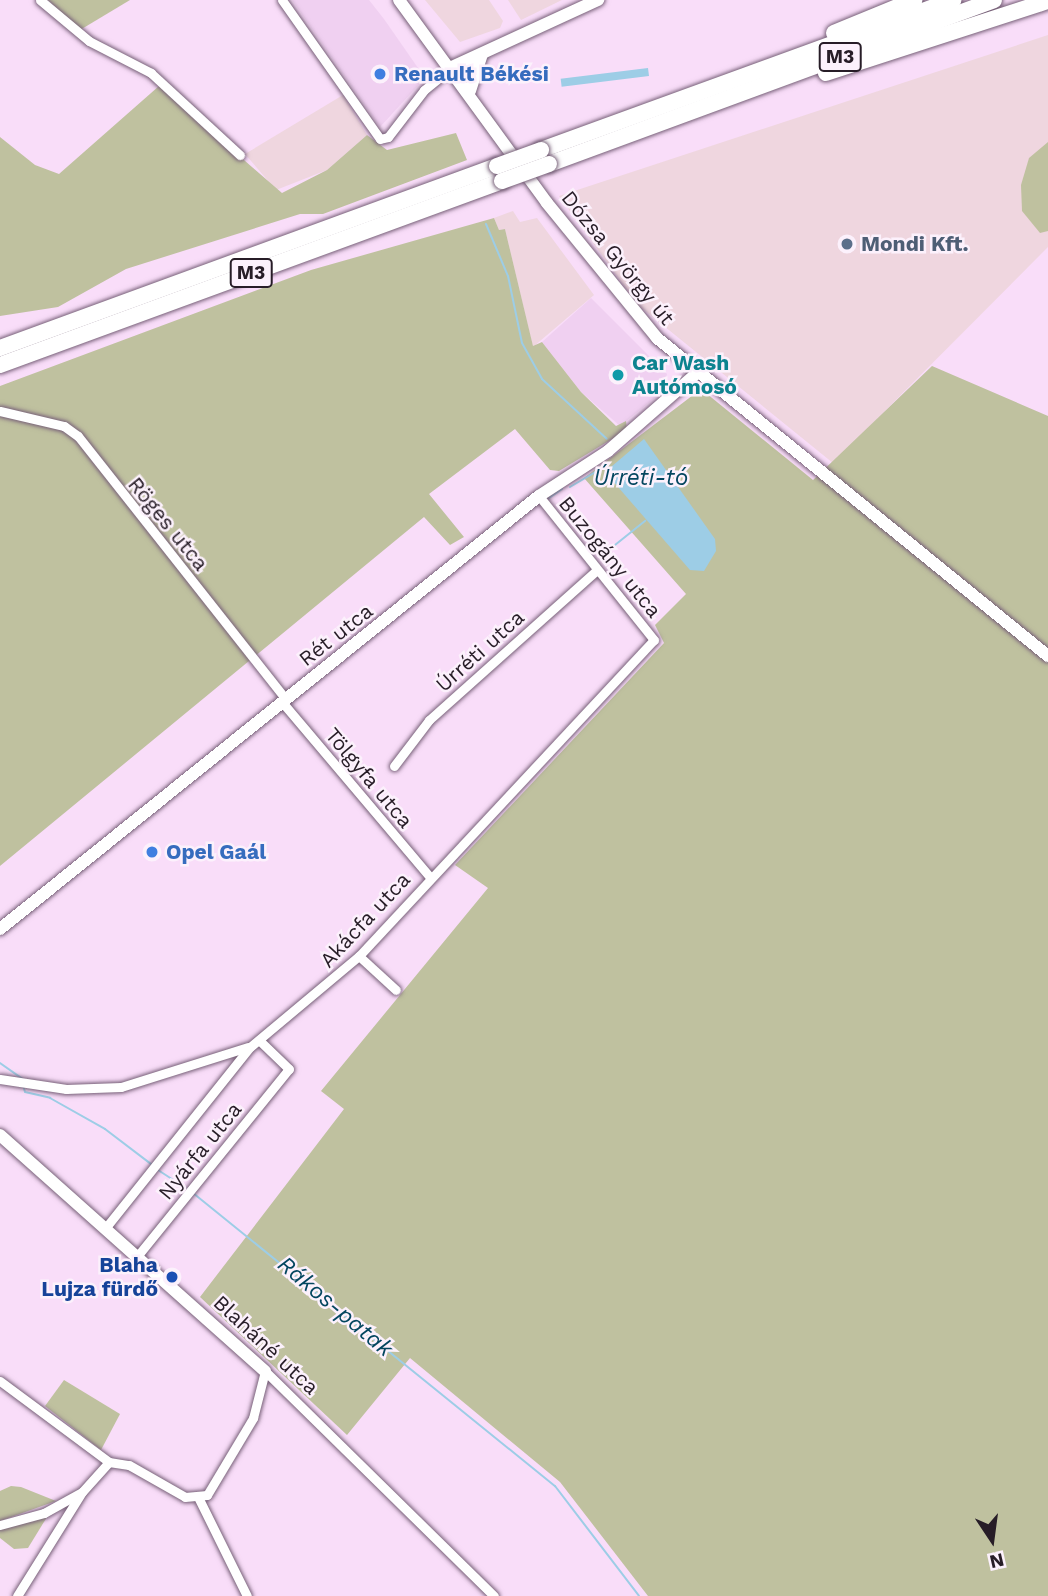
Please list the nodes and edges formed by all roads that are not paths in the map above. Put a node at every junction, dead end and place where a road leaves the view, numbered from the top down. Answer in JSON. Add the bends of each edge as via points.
{"nodes":[{"id":1,"x":40,"y":0,"type":"edge"},
{"id":2,"x":282,"y":0,"type":"edge"},
{"id":3,"x":399,"y":0,"type":"edge"},
{"id":4,"x":598,"y":0,"type":"edge"},
{"id":5,"x":915,"y":0,"type":"edge"},
{"id":6,"x":954,"y":0,"type":"edge"},
{"id":7,"x":994,"y":0,"type":"edge"},
{"id":8,"x":1048,"y":1,"type":"edge"},
{"id":9,"x":439,"y":51,"type":"junction"},
{"id":10,"x":482,"y":55,"type":"junction"},
{"id":11,"x":452,"y":67,"type":"junction"},
{"id":12,"x":470,"y":91,"type":"junction"},
{"id":13,"x":698,"y":94,"type":"junction"},
{"id":14,"x":686,"y":114,"type":"junction"},
{"id":15,"x":240,"y":155,"type":"dead end"},
{"id":16,"x":545,"y":157,"type":"junction"},
{"id":17,"x":500,"y":174,"type":"junction"},
{"id":18,"x":0,"y":348,"type":"edge"},
{"id":19,"x":0,"y":365,"type":"edge"},
{"id":20,"x":697,"y":373,"type":"junction"},
{"id":21,"x":0,"y":411,"type":"edge"},
{"id":22,"x":539,"y":496,"type":"junction"},
{"id":23,"x":597,"y":570,"type":"junction"},
{"id":24,"x":654,"y":640,"type":"joint"},
{"id":25,"x":1048,"y":656,"type":"edge"},
{"id":26,"x":284,"y":700,"type":"junction"},
{"id":27,"x":394,"y":766,"type":"dead end"},
{"id":28,"x":429,"y":877,"type":"junction"},
{"id":29,"x":0,"y":929,"type":"edge"},
{"id":30,"x":359,"y":956,"type":"junction"},
{"id":31,"x":396,"y":990,"type":"dead end"},
{"id":32,"x":260,"y":1041,"type":"junction"},
{"id":33,"x":250,"y":1047,"type":"junction"},
{"id":34,"x":0,"y":1079,"type":"edge"},
{"id":35,"x":0,"y":1135,"type":"edge"},
{"id":36,"x":107,"y":1226,"type":"junction"},
{"id":37,"x":139,"y":1254,"type":"junction"},
{"id":38,"x":265,"y":1371,"type":"junction"},
{"id":39,"x":0,"y":1381,"type":"edge"},
{"id":40,"x":110,"y":1462,"type":"junction"},
{"id":41,"x":82,"y":1492,"type":"junction"},
{"id":42,"x":199,"y":1499,"type":"junction"},
{"id":43,"x":0,"y":1525,"type":"edge"},
{"id":44,"x":17,"y":1596,"type":"edge"},
{"id":45,"x":247,"y":1596,"type":"edge"},
{"id":46,"x":494,"y":1596,"type":"edge"}],
"edges":[{"from":1,"to":15,"type":"street","via":[[89,41],[151,73]]},
{"from":2,"to":11,"type":"street","via":[[380,139]]},
{"from":3,"to":9,"type":"street","name":"Dózsa György út"},
{"from":4,"to":10,"type":"street"},
{"from":5,"to":13,"type":"highway"},
{"from":6,"to":13,"type":"highway","number":"M3"},
{"from":7,"to":14,"type":"highway","number":"M3"},
{"from":8,"to":14,"type":"highway"},
{"from":9,"to":10,"type":"street"},
{"from":9,"to":11,"type":"street","name":"Dózsa György út"},
{"from":10,"to":11,"type":"street"},
{"from":10,"to":12,"type":"street"},
{"from":11,"to":12,"type":"street","name":"Dózsa György út"},
{"from":12,"to":20,"type":"street","name":"Dózsa György út","via":[[625,304]]},
{"from":13,"to":16,"type":"highway","number":"M3"},
{"from":14,"to":16,"type":"highway","number":"M3"},
{"from":16,"to":17,"type":"highway","number":"M3","bridge":true},
{"from":17,"to":18,"type":"highway","number":"M3"},
{"from":17,"to":19,"type":"highway","number":"M3"},
{"from":20,"to":22,"type":"street","name":"Rét utca","via":[[608,451]]},
{"from":20,"to":25,"type":"street","name":"Dózsa György út"},
{"from":21,"to":26,"type":"street","name":"Röges utca","via":[[59,424],[78,436]]},
{"from":22,"to":23,"type":"street","name":"Buzogány utca"},
{"from":22,"to":26,"type":"street","name":"Rét utca"},
{"from":23,"to":24,"type":"street","name":"Buzogány utca"},
{"from":23,"to":27,"type":"street","name":"Úrréti utca","via":[[429,720]]},
{"from":24,"to":28,"type":"street","name":"Akácfa utca"},
{"from":26,"to":28,"type":"street","name":"Tölgyfa utca"},
{"from":26,"to":29,"type":"street","name":"Rét utca"},
{"from":28,"to":30,"type":"street","name":"Akácfa utca"},
{"from":30,"to":31,"type":"street"},
{"from":30,"to":32,"type":"street","name":"Akácfa utca"},
{"from":32,"to":33,"type":"street","name":"Akácfa utca"},
{"from":32,"to":37,"type":"street","name":"Nyárfa utca","via":[[289,1069]]},
{"from":33,"to":34,"type":"street","via":[[121,1087],[22,1084]]},
{"from":33,"to":36,"type":"street","name":"Akácfa utca"},
{"from":35,"to":36,"type":"street","name":"Blaháné utca"},
{"from":36,"to":37,"type":"street","name":"Blaháné utca"},
{"from":37,"to":38,"type":"street","name":"Blaháné utca"},
{"from":38,"to":42,"type":"street","via":[[242,1438],[217,1482]]},
{"from":38,"to":46,"type":"street","name":"Blaháné utca"},
{"from":39,"to":40,"type":"street"},
{"from":40,"to":41,"type":"street"},
{"from":40,"to":42,"type":"street","via":[[129,1465]]},
{"from":41,"to":43,"type":"street","via":[[44,1513]]},
{"from":41,"to":44,"type":"street"},
{"from":42,"to":45,"type":"street"}]}
